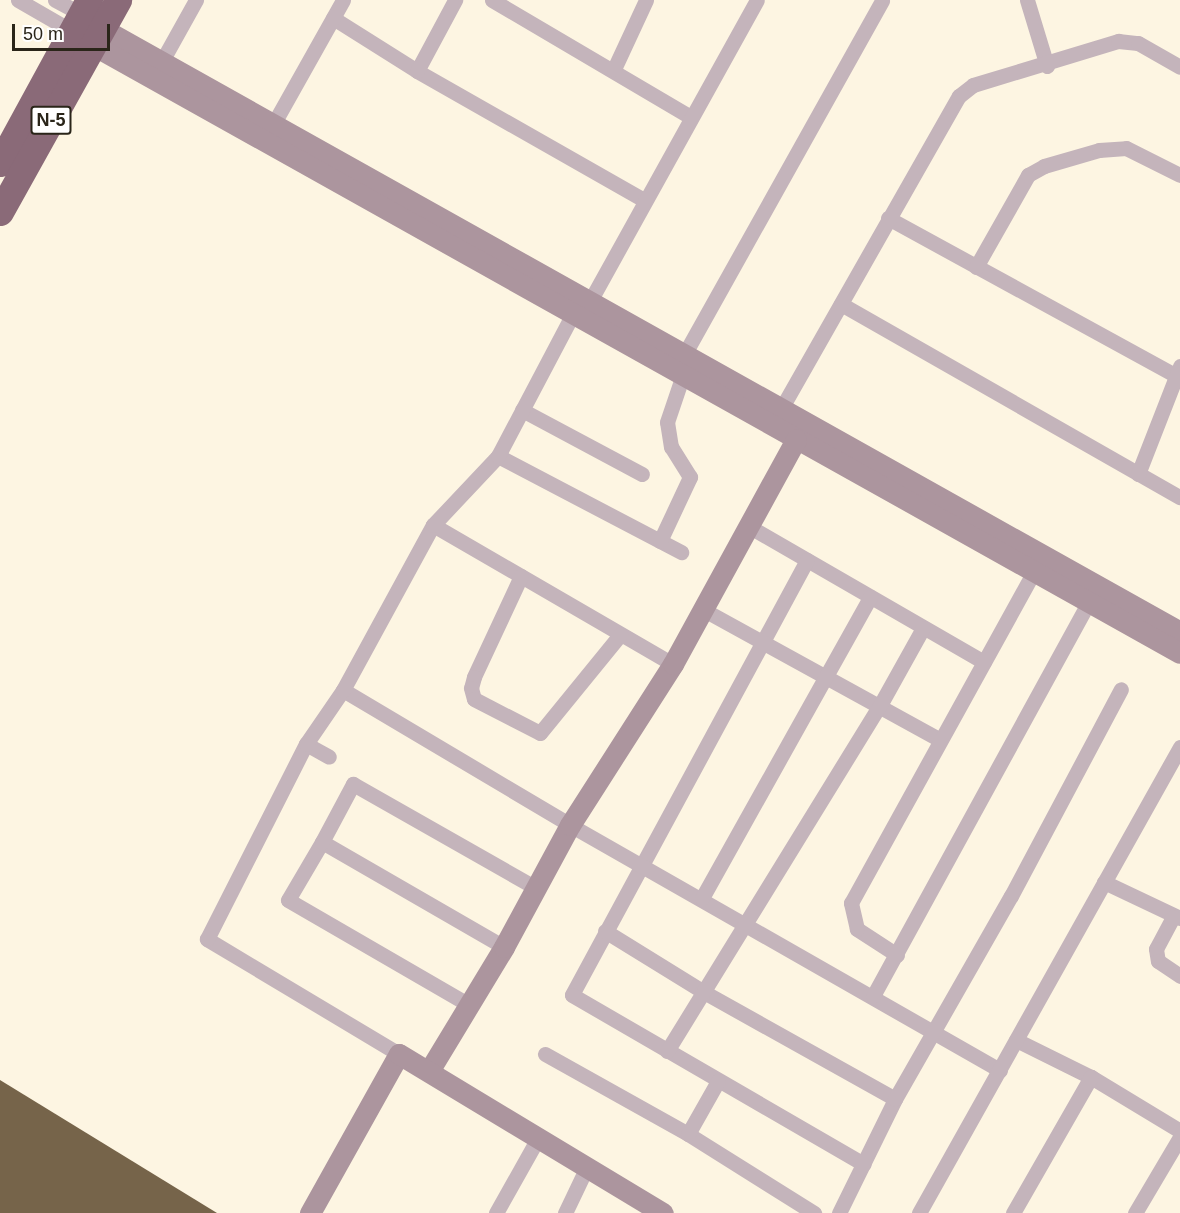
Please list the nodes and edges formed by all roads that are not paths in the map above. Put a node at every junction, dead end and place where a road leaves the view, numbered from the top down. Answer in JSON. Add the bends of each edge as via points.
{"nodes":[{"id":1,"x":18,"y":0,"type":"edge"},
{"id":2,"x":55,"y":0,"type":"edge"},
{"id":3,"x":118,"y":0,"type":"edge"},
{"id":4,"x":196,"y":0,"type":"edge"},
{"id":5,"x":343,"y":0,"type":"edge"},
{"id":6,"x":455,"y":0,"type":"edge"},
{"id":7,"x":492,"y":0,"type":"edge"},
{"id":8,"x":646,"y":0,"type":"edge"},
{"id":9,"x":757,"y":0,"type":"edge"},
{"id":10,"x":882,"y":0,"type":"edge"},
{"id":11,"x":1027,"y":0,"type":"edge"},
{"id":12,"x":333,"y":18,"type":"junction"},
{"id":13,"x":87,"y":24,"type":"edge"},
{"id":14,"x":162,"y":61,"type":"junction"},
{"id":15,"x":1047,"y":66,"type":"junction"},
{"id":16,"x":1180,"y":67,"type":"edge"},
{"id":17,"x":614,"y":69,"type":"junction"},
{"id":18,"x":417,"y":71,"type":"junction"},
{"id":19,"x":689,"y":116,"type":"junction"},
{"id":20,"x":274,"y":123,"type":"junction"},
{"id":21,"x":0,"y":163,"type":"edge"},
{"id":22,"x":1180,"y":175,"type":"edge"},
{"id":23,"x":644,"y":200,"type":"junction"},
{"id":24,"x":0,"y":212,"type":"edge"},
{"id":25,"x":888,"y":218,"type":"junction"},
{"id":26,"x":976,"y":267,"type":"junction"},
{"id":27,"x":515,"y":272,"type":"junction"},
{"id":28,"x":841,"y":304,"type":"junction"},
{"id":29,"x":581,"y":305,"type":"junction"},
{"id":30,"x":685,"y":363,"type":"junction"},
{"id":31,"x":1178,"y":371,"type":"edge"},
{"id":32,"x":781,"y":409,"type":"junction"},
{"id":33,"x":522,"y":410,"type":"junction"},
{"id":34,"x":796,"y":439,"type":"junction"},
{"id":35,"x":498,"y":456,"type":"junction"},
{"id":36,"x":642,"y":474,"type":"dead end"},
{"id":37,"x":1138,"y":474,"type":"junction"},
{"id":38,"x":1180,"y":497,"type":"edge"},
{"id":39,"x":433,"y":525,"type":"junction"},
{"id":40,"x":750,"y":527,"type":"junction"},
{"id":41,"x":660,"y":541,"type":"junction"},
{"id":42,"x":681,"y":552,"type":"dead end"},
{"id":43,"x":807,"y":560,"type":"junction"},
{"id":44,"x":1033,"y":573,"type":"junction"},
{"id":45,"x":521,"y":576,"type":"junction"},
{"id":46,"x":870,"y":597,"type":"junction"},
{"id":47,"x":1088,"y":603,"type":"junction"},
{"id":48,"x":704,"y":610,"type":"junction"},
{"id":49,"x":923,"y":628,"type":"junction"},
{"id":50,"x":1179,"y":628,"type":"edge"},
{"id":51,"x":620,"y":635,"type":"junction"},
{"id":52,"x":763,"y":643,"type":"junction"},
{"id":53,"x":1180,"y":653,"type":"edge"},
{"id":54,"x":984,"y":662,"type":"junction"},
{"id":55,"x":673,"y":664,"type":"junction"},
{"id":56,"x":824,"y":676,"type":"junction"},
{"id":57,"x":1121,"y":689,"type":"dead end"},
{"id":58,"x":343,"y":690,"type":"junction"},
{"id":59,"x":879,"y":707,"type":"junction"},
{"id":60,"x":940,"y":740,"type":"junction"},
{"id":61,"x":306,"y":744,"type":"junction"},
{"id":62,"x":1180,"y":747,"type":"edge"},
{"id":63,"x":329,"y":757,"type":"dead end"},
{"id":64,"x":570,"y":825,"type":"junction"},
{"id":65,"x":322,"y":842,"type":"junction"},
{"id":66,"x":644,"y":864,"type":"junction"},
{"id":67,"x":1104,"y":882,"type":"junction"},
{"id":68,"x":536,"y":888,"type":"junction"},
{"id":69,"x":702,"y":898,"type":"junction"},
{"id":70,"x":1177,"y":917,"type":"edge"},
{"id":71,"x":746,"y":922,"type":"junction"},
{"id":72,"x":605,"y":931,"type":"junction"},
{"id":73,"x":504,"y":947,"type":"junction"},
{"id":74,"x":897,"y":955,"type":"junction"},
{"id":75,"x":1180,"y":976,"type":"edge"},
{"id":76,"x":702,"y":991,"type":"junction"},
{"id":77,"x":873,"y":996,"type":"junction"},
{"id":78,"x":469,"y":1005,"type":"junction"},
{"id":79,"x":934,"y":1032,"type":"junction"},
{"id":80,"x":1016,"y":1040,"type":"junction"},
{"id":81,"x":667,"y":1051,"type":"junction"},
{"id":82,"x":399,"y":1054,"type":"junction"},
{"id":83,"x":545,"y":1054,"type":"dead end"},
{"id":84,"x":1000,"y":1070,"type":"junction"},
{"id":85,"x":429,"y":1071,"type":"junction"},
{"id":86,"x":1091,"y":1077,"type":"junction"},
{"id":87,"x":718,"y":1081,"type":"junction"},
{"id":88,"x":895,"y":1099,"type":"junction"},
{"id":89,"x":1180,"y":1131,"type":"edge"},
{"id":90,"x":688,"y":1134,"type":"junction"},
{"id":91,"x":1180,"y":1137,"type":"edge"},
{"id":92,"x":537,"y":1140,"type":"junction"},
{"id":93,"x":863,"y":1164,"type":"junction"},
{"id":94,"x":586,"y":1169,"type":"junction"},
{"id":95,"x":1020,"y":1211,"type":"edge"},
{"id":96,"x":310,"y":1213,"type":"edge"},
{"id":97,"x":496,"y":1213,"type":"edge"},
{"id":98,"x":565,"y":1213,"type":"edge"},
{"id":99,"x":663,"y":1213,"type":"edge"},
{"id":100,"x":814,"y":1213,"type":"edge"},
{"id":101,"x":839,"y":1213,"type":"edge"},
{"id":102,"x":919,"y":1213,"type":"edge"},
{"id":103,"x":1135,"y":1213,"type":"edge"}],
"edges":[{"from":1,"to":13,"type":"street"},
{"from":2,"to":13,"type":"street"},
{"from":3,"to":13,"type":"highway","number":"N-5"},
{"from":4,"to":14,"type":"street"},
{"from":5,"to":12,"type":"street"},
{"from":6,"to":18,"type":"street"},
{"from":7,"to":17,"type":"street"},
{"from":8,"to":17,"type":"street"},
{"from":9,"to":19,"type":"street"},
{"from":10,"to":30,"type":"street"},
{"from":11,"to":15,"type":"street"},
{"from":12,"to":18,"type":"street"},
{"from":12,"to":20,"type":"street"},
{"from":13,"to":14,"type":"street"},
{"from":13,"to":21,"type":"highway","number":"N-5"},
{"from":13,"to":24,"type":"highway","number":"N-5"},
{"from":13,"to":27,"type":"street"},
{"from":14,"to":20,"type":"street"},
{"from":15,"to":16,"type":"street","via":[[1118,41],[1138,43]]},
{"from":15,"to":25,"type":"street","via":[[973,85],[959,96]]},
{"from":17,"to":19,"type":"street"},
{"from":18,"to":23,"type":"street"},
{"from":19,"to":23,"type":"street"},
{"from":20,"to":27,"type":"street"},
{"from":22,"to":26,"type":"street","via":[[1126,148],[1099,150],[1044,166],[1028,175]]},
{"from":23,"to":29,"type":"street"},
{"from":25,"to":26,"type":"street"},
{"from":25,"to":28,"type":"street"},
{"from":26,"to":31,"type":"street"},
{"from":27,"to":29,"type":"street"},
{"from":28,"to":32,"type":"street"},
{"from":28,"to":37,"type":"street"},
{"from":29,"to":30,"type":"street"},
{"from":29,"to":33,"type":"street"},
{"from":30,"to":32,"type":"street"},
{"from":30,"to":34,"type":"street"},
{"from":30,"to":41,"type":"street","via":[[668,413],[669,439],[690,477]]},
{"from":31,"to":37,"type":"street"},
{"from":32,"to":50,"type":"street"},
{"from":33,"to":35,"type":"street"},
{"from":33,"to":36,"type":"street"},
{"from":34,"to":40,"type":"street"},
{"from":34,"to":44,"type":"street"},
{"from":35,"to":39,"type":"street"},
{"from":35,"to":41,"type":"street"},
{"from":37,"to":38,"type":"street"},
{"from":39,"to":45,"type":"street"},
{"from":39,"to":58,"type":"street"},
{"from":40,"to":43,"type":"street"},
{"from":40,"to":48,"type":"street"},
{"from":41,"to":42,"type":"street"},
{"from":43,"to":46,"type":"street"},
{"from":43,"to":52,"type":"street"},
{"from":44,"to":47,"type":"street"},
{"from":44,"to":54,"type":"street"},
{"from":45,"to":51,"type":"street"},
{"from":45,"to":51,"type":"street","via":[[474,677],[474,699],[540,733]]},
{"from":46,"to":49,"type":"street"},
{"from":46,"to":56,"type":"street"},
{"from":47,"to":53,"type":"street"},
{"from":47,"to":74,"type":"street"},
{"from":48,"to":52,"type":"street"},
{"from":48,"to":55,"type":"street"},
{"from":49,"to":54,"type":"street"},
{"from":49,"to":59,"type":"street"},
{"from":51,"to":55,"type":"street"},
{"from":52,"to":56,"type":"street"},
{"from":52,"to":66,"type":"street"},
{"from":54,"to":60,"type":"street"},
{"from":55,"to":64,"type":"street"},
{"from":56,"to":59,"type":"street"},
{"from":56,"to":69,"type":"street"},
{"from":57,"to":79,"type":"street"},
{"from":58,"to":61,"type":"street"},
{"from":58,"to":64,"type":"street"},
{"from":59,"to":60,"type":"street"},
{"from":59,"to":71,"type":"street"},
{"from":60,"to":74,"type":"street","via":[[851,903],[857,929]]},
{"from":61,"to":63,"type":"street"},
{"from":61,"to":82,"type":"street","via":[[207,939]]},
{"from":62,"to":67,"type":"street"},
{"from":64,"to":66,"type":"street"},
{"from":64,"to":68,"type":"street"},
{"from":65,"to":68,"type":"street","via":[[353,784]]},
{"from":65,"to":73,"type":"street"},
{"from":65,"to":78,"type":"street","via":[[288,900]]},
{"from":66,"to":69,"type":"street"},
{"from":66,"to":72,"type":"street"},
{"from":67,"to":70,"type":"street"},
{"from":67,"to":80,"type":"street"},
{"from":68,"to":73,"type":"street"},
{"from":69,"to":71,"type":"street"},
{"from":70,"to":75,"type":"street","via":[[1156,950],[1158,962]]},
{"from":71,"to":76,"type":"street"},
{"from":71,"to":77,"type":"street"},
{"from":72,"to":76,"type":"street"},
{"from":72,"to":81,"type":"street","via":[[572,995]]},
{"from":73,"to":78,"type":"street"},
{"from":74,"to":77,"type":"street"},
{"from":76,"to":81,"type":"street"},
{"from":76,"to":88,"type":"street"},
{"from":77,"to":79,"type":"street"},
{"from":78,"to":85,"type":"street"},
{"from":79,"to":84,"type":"street"},
{"from":79,"to":88,"type":"street"},
{"from":80,"to":84,"type":"street"},
{"from":80,"to":86,"type":"street"},
{"from":81,"to":87,"type":"street"},
{"from":82,"to":85,"type":"street"},
{"from":82,"to":96,"type":"street"},
{"from":83,"to":90,"type":"street"},
{"from":84,"to":102,"type":"street"},
{"from":85,"to":92,"type":"street"},
{"from":86,"to":89,"type":"street"},
{"from":86,"to":95,"type":"street"},
{"from":87,"to":90,"type":"street"},
{"from":87,"to":93,"type":"street"},
{"from":88,"to":93,"type":"street"},
{"from":90,"to":100,"type":"street"},
{"from":91,"to":103,"type":"street"},
{"from":92,"to":94,"type":"street"},
{"from":92,"to":97,"type":"street"},
{"from":93,"to":101,"type":"street"},
{"from":94,"to":98,"type":"street"},
{"from":94,"to":99,"type":"street"}]}
